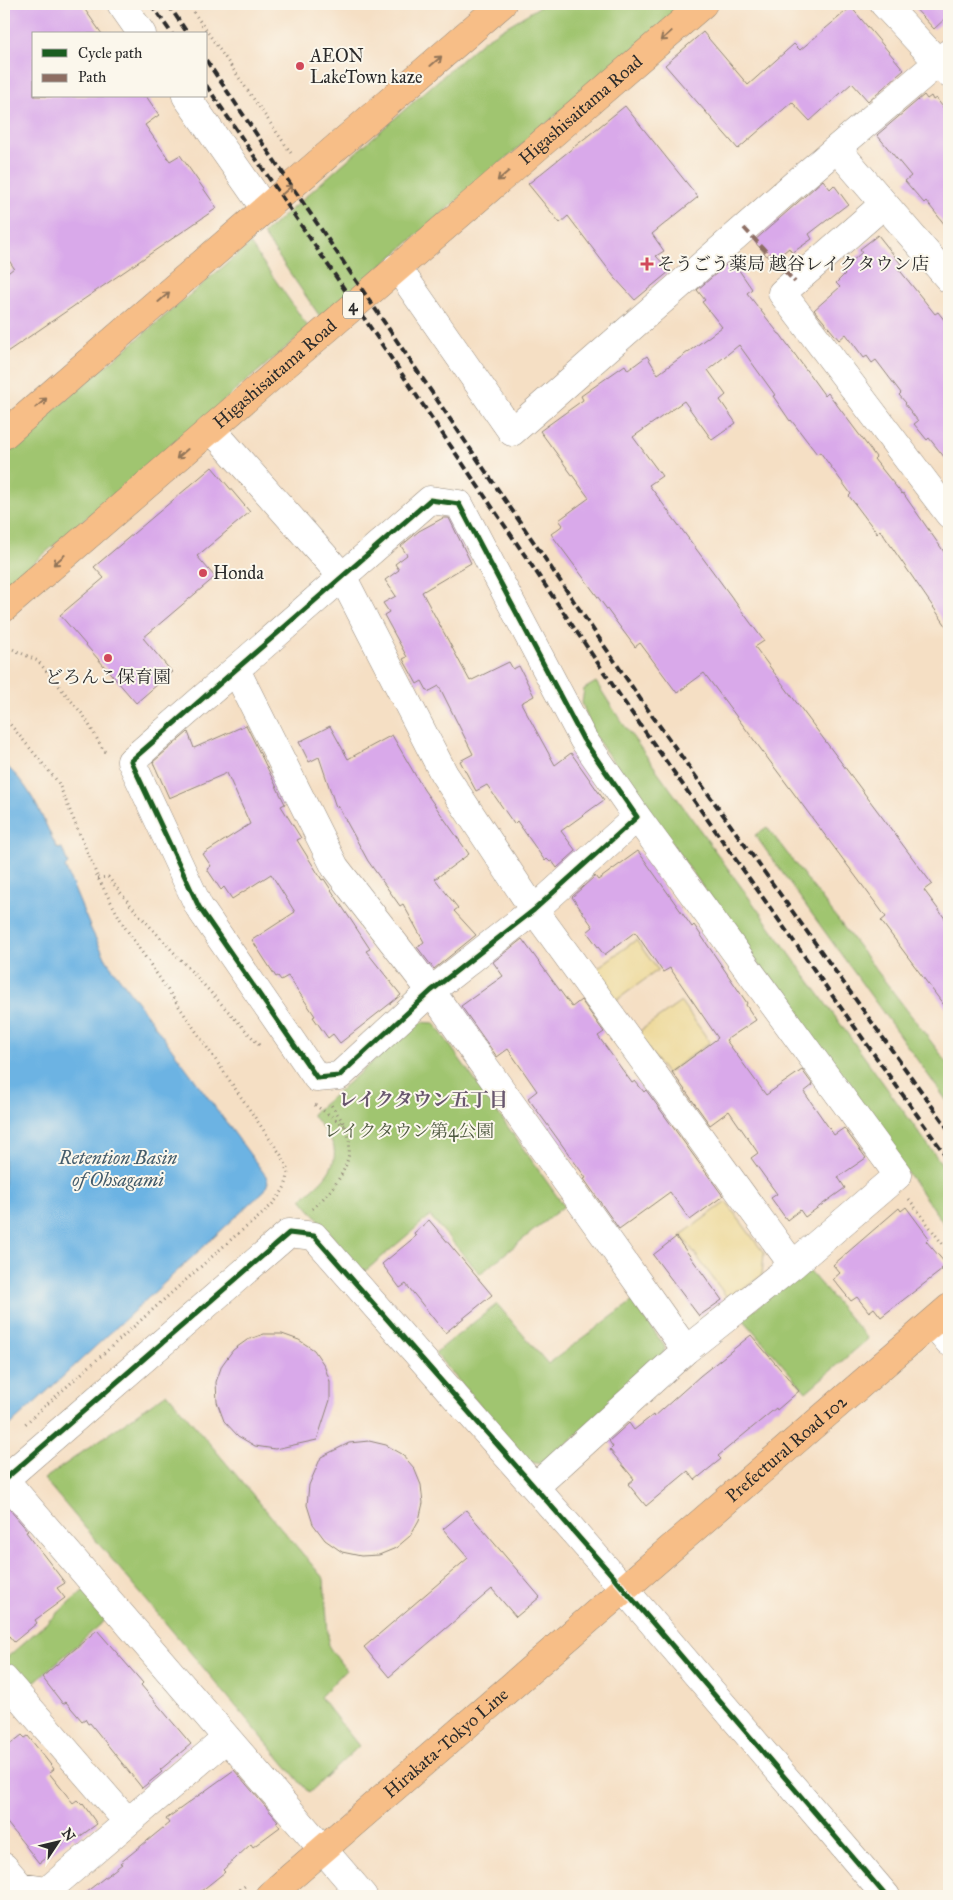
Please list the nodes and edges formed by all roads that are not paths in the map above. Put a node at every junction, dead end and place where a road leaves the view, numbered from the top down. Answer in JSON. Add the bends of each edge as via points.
{"nodes":[{"id":1,"x":121,"y":4,"type":"edge"},
{"id":2,"x":502,"y":4,"type":"edge"},
{"id":3,"x":510,"y":4,"type":"edge"},
{"id":4,"x":703,"y":4,"type":"edge"},
{"id":5,"x":884,"y":4,"type":"edge"},
{"id":6,"x":480,"y":23,"type":"junction"},
{"id":7,"x":141,"y":32,"type":"edge"},
{"id":8,"x":946,"y":63,"type":"edge"},
{"id":9,"x":187,"y":98,"type":"edge"},
{"id":10,"x":837,"y":149,"type":"junction"},
{"id":11,"x":884,"y":204,"type":"junction"},
{"id":12,"x":265,"y":209,"type":"junction"},
{"id":13,"x":397,"y":267,"type":"junction"},
{"id":14,"x":949,"y":279,"type":"edge"},
{"id":15,"x":210,"y":430,"type":"junction"},
{"id":16,"x":4,"y":435,"type":"edge"},
{"id":17,"x":949,"y":514,"type":"edge"},
{"id":18,"x":342,"y":576,"type":"junction"},
{"id":19,"x":4,"y":608,"type":"edge"},
{"id":20,"x":236,"y":670,"type":"junction"},
{"id":21,"x":637,"y":817,"type":"junction"},
{"id":22,"x":534,"y":910,"type":"junction"},
{"id":23,"x":431,"y":991,"type":"junction"},
{"id":24,"x":793,"y":1265,"type":"junction"},
{"id":25,"x":944,"y":1324,"type":"edge"},
{"id":26,"x":686,"y":1350,"type":"junction"},
{"id":27,"x":4,"y":1479,"type":"edge"},
{"id":28,"x":535,"y":1487,"type":"junction"},
{"id":29,"x":623,"y":1589,"type":"junction"},
{"id":30,"x":4,"y":1679,"type":"edge"},
{"id":31,"x":227,"y":1738,"type":"junction"},
{"id":32,"x":127,"y":1821,"type":"junction"},
{"id":33,"x":324,"y":1850,"type":"junction"},
{"id":34,"x":4,"y":1868,"type":"edge"},
{"id":35,"x":269,"y":1896,"type":"edge"},
{"id":36,"x":363,"y":1896,"type":"edge"},
{"id":37,"x":886,"y":1896,"type":"edge"}],
"edges":[{"from":1,"to":7,"type":"street"},
{"from":2,"to":6,"type":"main road"},
{"from":3,"to":6,"type":"main road"},
{"from":4,"to":13,"type":"main road","name":"Higashisaitama Road","number":"4","one_way":true},
{"from":5,"to":8,"type":"street"},
{"from":12,"to":6,"type":"main road","one_way":true},
{"from":8,"to":10,"type":"street"},
{"from":9,"to":12,"type":"street"},
{"from":10,"to":11,"type":"street"},
{"from":10,"to":13,"type":"street","via":[[512,432]]},
{"from":11,"to":14,"type":"street"},
{"from":11,"to":17,"type":"street","via":[[782,293]]},
{"from":16,"to":12,"type":"main road","one_way":true},
{"from":13,"to":15,"type":"main road","name":"Higashisaitama Road","number":"4"},
{"from":15,"to":18,"type":"street"},
{"from":15,"to":19,"type":"main road","name":"Higashisaitama Road","number":"4","one_way":true},
{"from":18,"to":20,"type":"street"},
{"from":18,"to":21,"type":"street","via":[[430,500],[459,504],[583,739]]},
{"from":18,"to":22,"type":"street","via":[[444,774]]},
{"from":20,"to":23,"type":"street","via":[[335,867]]},
{"from":20,"to":23,"type":"street","via":[[132,761],[199,908],[315,1091],[339,1076]]},
{"from":21,"to":22,"type":"street"},
{"from":21,"to":24,"type":"street","via":[[898,1175]]},
{"from":22,"to":23,"type":"street"},
{"from":22,"to":24,"type":"street"},
{"from":23,"to":26,"type":"street"},
{"from":24,"to":26,"type":"street"},
{"from":25,"to":29,"type":"main road","name":"Prefectural Road 102"},
{"from":26,"to":28,"type":"street"},
{"from":27,"to":28,"type":"street","via":[[289,1233],[314,1236]]},
{"from":27,"to":31,"type":"street"},
{"from":28,"to":29,"type":"street"},
{"from":29,"to":33,"type":"main road","name":"Hirakata-Tokyo Line"},
{"from":29,"to":37,"type":"street"},
{"from":30,"to":32,"type":"street"},
{"from":31,"to":32,"type":"street"},
{"from":31,"to":33,"type":"street"},
{"from":32,"to":34,"type":"street","via":[[48,1890],[20,1886]]},
{"from":33,"to":35,"type":"main road","name":"Hirakata-Tokyo Line"},
{"from":33,"to":36,"type":"street"}]}
